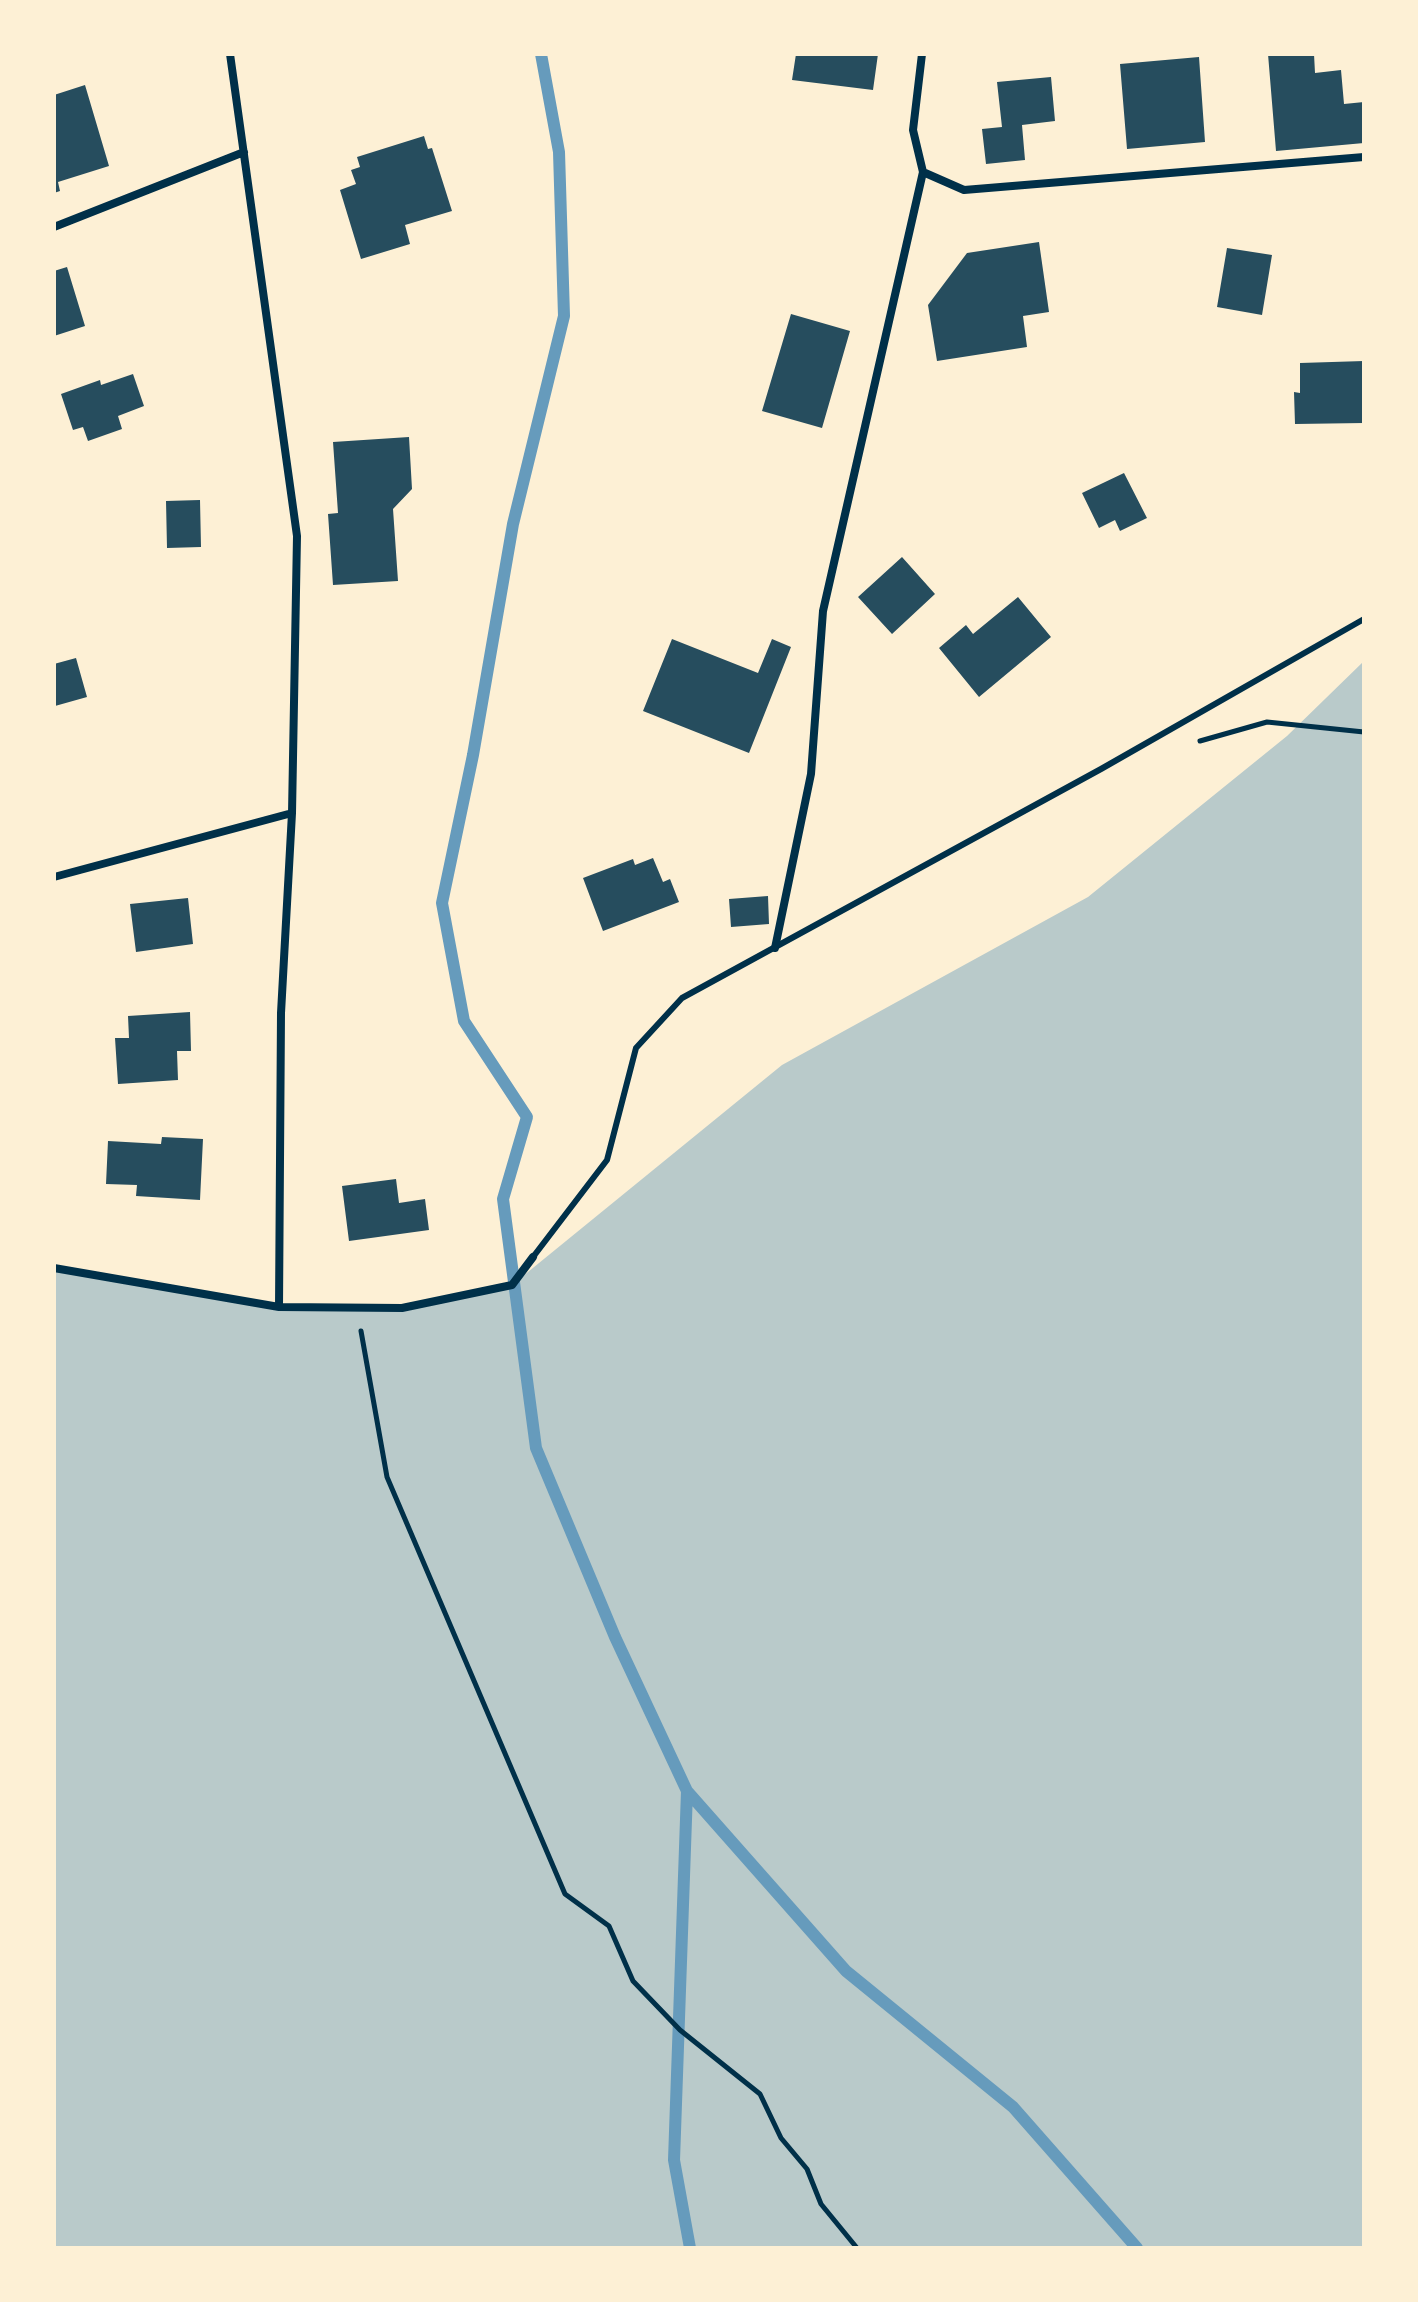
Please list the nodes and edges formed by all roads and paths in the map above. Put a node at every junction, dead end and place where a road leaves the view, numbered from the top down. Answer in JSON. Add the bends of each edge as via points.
{"nodes":[{"id":1,"x":230,"y":54,"type":"edge"},
{"id":2,"x":922,"y":54,"type":"edge"},
{"id":3,"x":244,"y":152,"type":"junction"},
{"id":4,"x":1364,"y":157,"type":"edge"},
{"id":5,"x":923,"y":172,"type":"junction"},
{"id":6,"x":54,"y":227,"type":"edge"},
{"id":7,"x":1364,"y":619,"type":"edge"},
{"id":8,"x":1364,"y":732,"type":"edge"},
{"id":9,"x":1191,"y":744,"type":"dead end"},
{"id":10,"x":292,"y":813,"type":"junction"},
{"id":11,"x":54,"y":877,"type":"edge"},
{"id":12,"x":775,"y":948,"type":"junction"},
{"id":13,"x":533,"y":1257,"type":"joint"},
{"id":14,"x":54,"y":1268,"type":"edge"},
{"id":15,"x":279,"y":1307,"type":"junction"},
{"id":16,"x":357,"y":1308,"type":"junction"},
{"id":17,"x":857,"y":2248,"type":"edge"}],
"edges":[{"from":1,"to":3,"type":"street"},
{"from":2,"to":5,"type":"street","via":[[913,130]]},
{"from":3,"to":6,"type":"street"},
{"from":3,"to":10,"type":"street","via":[[297,536]]},
{"from":4,"to":5,"type":"street","via":[[964,190]]},
{"from":5,"to":12,"type":"street","via":[[823,611],[811,774]]},
{"from":7,"to":12,"type":"lane"},
{"from":8,"to":9,"type":"path","via":[[1267,722]]},
{"from":10,"to":11,"type":"street"},
{"from":10,"to":15,"type":"street","via":[[281,1013]]},
{"from":12,"to":13,"type":"lane","via":[[682,998],[636,1048],[607,1160]]},
{"from":13,"to":16,"type":"street","via":[[512,1285],[402,1308]]},
{"from":14,"to":15,"type":"street"},
{"from":15,"to":16,"type":"street"},
{"from":16,"to":17,"type":"path","via":[[387,1477],[565,1894],[609,1926],[633,1981],[680,2030],[760,2094],[781,2138],[807,2169],[821,2204]]}]}
